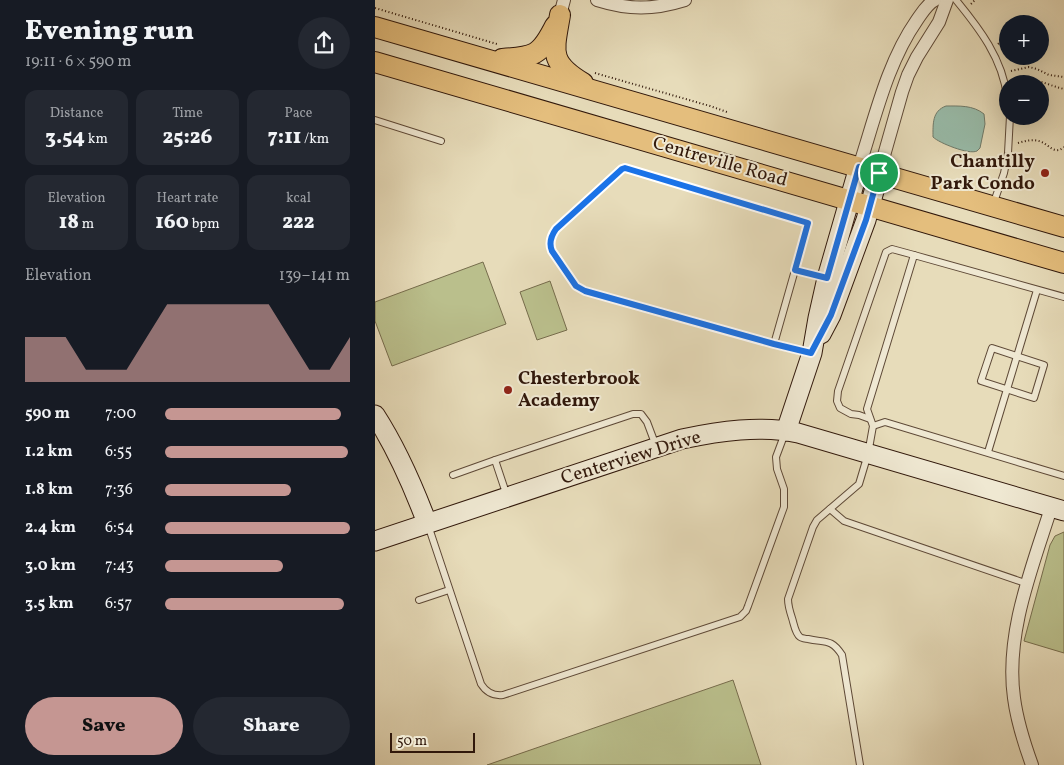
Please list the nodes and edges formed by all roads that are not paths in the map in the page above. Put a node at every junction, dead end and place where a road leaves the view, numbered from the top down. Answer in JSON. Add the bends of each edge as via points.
{"nodes":[{"id":1,"x":597,"y":0,"type":"edge"},
{"id":2,"x":685,"y":0,"type":"edge"},
{"id":3,"x":935,"y":0,"type":"edge"},
{"id":4,"x":947,"y":0,"type":"edge"},
{"id":5,"x":956,"y":0,"type":"edge"},
{"id":6,"x":562,"y":8,"type":"edge"},
{"id":7,"x":375,"y":27,"type":"edge"},
{"id":8,"x":496,"y":53,"type":"junction"},
{"id":9,"x":375,"y":62,"type":"edge"},
{"id":10,"x":1002,"y":75,"type":"edge"},
{"id":11,"x":599,"y":92,"type":"junction"},
{"id":12,"x":375,"y":120,"type":"edge"},
{"id":13,"x":1009,"y":125,"type":"edge"},
{"id":14,"x":441,"y":141,"type":"dead end"},
{"id":15,"x":859,"y":167,"type":"junction"},
{"id":16,"x":879,"y":173,"type":"junction"},
{"id":17,"x":849,"y":200,"type":"junction"},
{"id":18,"x":870,"y":206,"type":"junction"},
{"id":19,"x":992,"y":206,"type":"junction"},
{"id":20,"x":1064,"y":227,"type":"edge"},
{"id":21,"x":914,"y":255,"type":"junction"},
{"id":22,"x":1064,"y":263,"type":"edge"},
{"id":23,"x":795,"y":270,"type":"junction"},
{"id":24,"x":827,"y":278,"type":"junction"},
{"id":25,"x":1037,"y":290,"type":"junction"},
{"id":26,"x":1064,"y":297,"type":"edge"},
{"id":27,"x":774,"y":344,"type":"junction"},
{"id":28,"x":811,"y":353,"type":"junction"},
{"id":29,"x":1017,"y":356,"type":"junction"},
{"id":30,"x":1007,"y":389,"type":"junction"},
{"id":31,"x":375,"y":415,"type":"edge"},
{"id":32,"x":870,"y":419,"type":"junction"},
{"id":33,"x":873,"y":426,"type":"junction"},
{"id":34,"x":786,"y":431,"type":"junction"},
{"id":35,"x":657,"y":448,"type":"junction"},
{"id":36,"x":988,"y":452,"type":"junction"},
{"id":37,"x":869,"y":454,"type":"junction"},
{"id":38,"x":495,"y":460,"type":"junction"},
{"id":39,"x":453,"y":475,"type":"dead end"},
{"id":40,"x":1064,"y":476,"type":"edge"},
{"id":41,"x":508,"y":497,"type":"junction"},
{"id":42,"x":830,"y":509,"type":"junction"},
{"id":43,"x":1057,"y":510,"type":"edge"},
{"id":44,"x":427,"y":524,"type":"junction"},
{"id":45,"x":375,"y":540,"type":"edge"},
{"id":46,"x":1028,"y":584,"type":"junction"},
{"id":47,"x":449,"y":590,"type":"junction"},
{"id":48,"x":419,"y":600,"type":"dead end"},
{"id":49,"x":860,"y":765,"type":"edge"},
{"id":50,"x":1032,"y":765,"type":"edge"}],
"edges":[{"from":1,"to":2,"type":"street","via":[[633,8],[651,8]]},
{"from":3,"to":15,"type":"street","via":[[922,12],[893,64]]},
{"from":4,"to":16,"type":"street","via":[[939,22],[908,75]]},
{"from":5,"to":10,"type":"lane","via":[[985,38]]},
{"from":6,"to":8,"type":"main road","via":[[548,40],[534,54],[526,57]]},
{"from":6,"to":11,"type":"main road","via":[[555,53],[567,71]]},
{"from":7,"to":8,"type":"main road","name":"Centreville Road"},
{"from":8,"to":11,"type":"main road","name":"Centreville Road"},
{"from":9,"to":17,"type":"main road","name":"Centreville Road"},
{"from":11,"to":15,"type":"main road","name":"Centreville Road"},
{"from":12,"to":14,"type":"lane"},
{"from":13,"to":19,"type":"lane","via":[[1004,173]]},
{"from":15,"to":16,"type":"main road","name":"Centreville Road"},
{"from":15,"to":17,"type":"street"},
{"from":16,"to":18,"type":"street"},
{"from":16,"to":19,"type":"main road","name":"Centreville Road"},
{"from":17,"to":18,"type":"main road","name":"Centreville Road"},
{"from":17,"to":24,"type":"street"},
{"from":18,"to":22,"type":"main road","name":"Centreville Road"},
{"from":18,"to":28,"type":"street","via":[[831,315]]},
{"from":19,"to":20,"type":"main road","name":"Centreville Road"},
{"from":21,"to":25,"type":"lane"},
{"from":21,"to":32,"type":"lane","via":[[867,409]]},
{"from":21,"to":32,"type":"lane","via":[[892,249],[886,252],[838,391],[840,408]]},
{"from":23,"to":24,"type":"lane"},
{"from":23,"to":27,"type":"lane"},
{"from":23,"to":27,"type":"lane","via":[[808,223],[625,168],[556,229],[551,238],[552,251],[576,286]]},
{"from":24,"to":28,"type":"street"},
{"from":25,"to":26,"type":"lane"},
{"from":25,"to":29,"type":"lane"},
{"from":27,"to":28,"type":"lane"},
{"from":28,"to":34,"type":"street"},
{"from":29,"to":30,"type":"lane"},
{"from":29,"to":30,"type":"lane","via":[[992,348],[981,381]]},
{"from":29,"to":30,"type":"lane","via":[[1044,365],[1034,398]]},
{"from":30,"to":36,"type":"lane"},
{"from":31,"to":44,"type":"street","via":[[412,484]]},
{"from":32,"to":33,"type":"lane"},
{"from":33,"to":36,"type":"lane","via":[[885,422]]},
{"from":33,"to":37,"type":"lane"},
{"from":34,"to":35,"type":"street","name":"Centerview Drive","via":[[707,433]]},
{"from":34,"to":37,"type":"street","name":"Centerview Drive"},
{"from":34,"to":47,"type":"lane","via":[[776,456],[784,489],[784,507],[748,606],[736,619],[499,696],[481,684]]},
{"from":35,"to":38,"type":"lane","via":[[647,422],[641,414],[633,414]]},
{"from":35,"to":41,"type":"street","name":"Centerview Drive"},
{"from":36,"to":40,"type":"lane"},
{"from":37,"to":42,"type":"lane","via":[[859,484]]},
{"from":37,"to":43,"type":"street","name":"Centerview Drive"},
{"from":38,"to":39,"type":"lane"},
{"from":38,"to":41,"type":"lane"},
{"from":41,"to":44,"type":"street","name":"Centerview Drive"},
{"from":42,"to":46,"type":"lane","via":[[844,520]]},
{"from":42,"to":49,"type":"lane","via":[[813,527],[788,604],[800,637],[833,644],[842,655]]},
{"from":43,"to":46,"type":"street"},
{"from":44,"to":45,"type":"street","name":"Centerview Drive"},
{"from":44,"to":47,"type":"lane"},
{"from":46,"to":50,"type":"street","via":[[1014,644],[1012,671],[1018,722]]},
{"from":47,"to":48,"type":"lane"}]}
